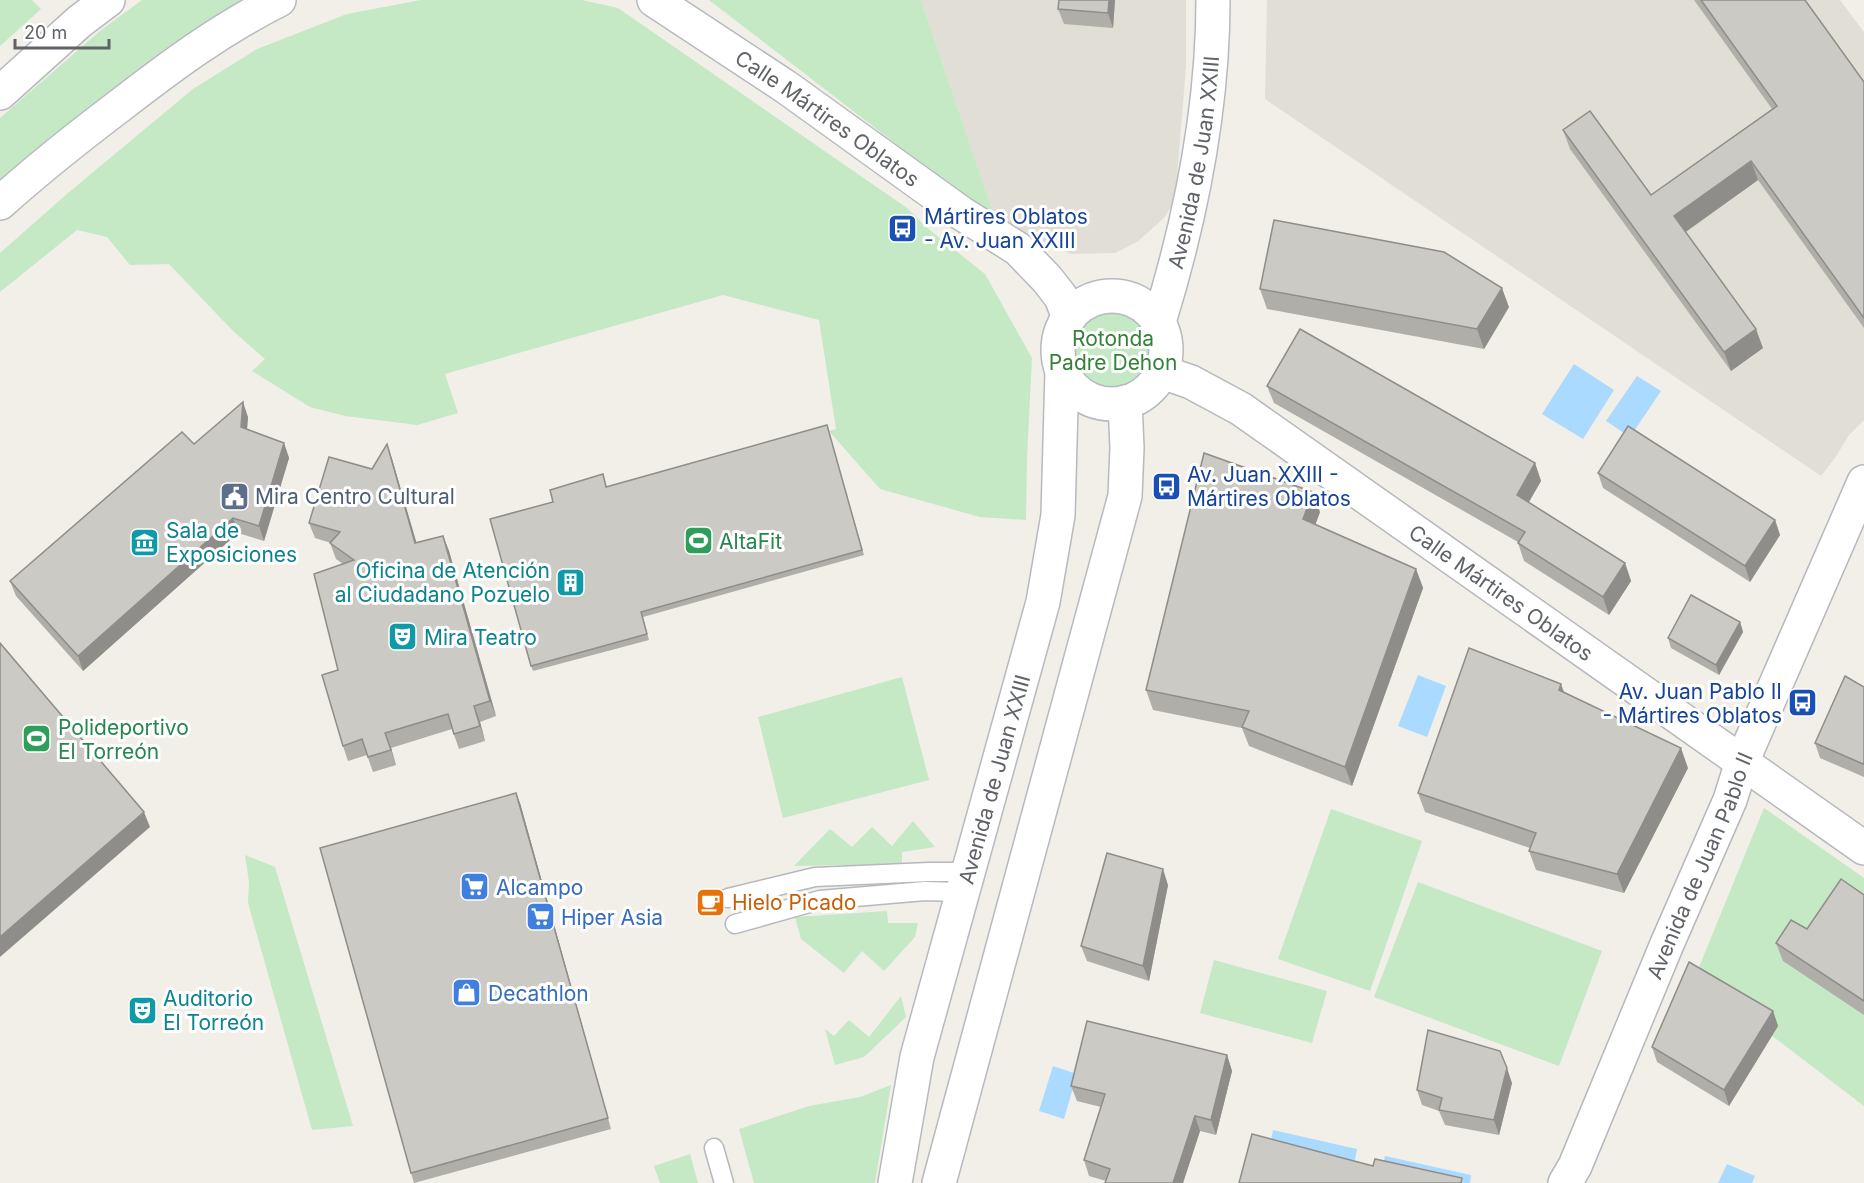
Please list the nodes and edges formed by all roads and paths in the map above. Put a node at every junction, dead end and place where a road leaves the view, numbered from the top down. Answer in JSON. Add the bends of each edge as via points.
{"nodes":[{"id":1,"x":108,"y":0,"type":"edge"},
{"id":2,"x":279,"y":0,"type":"edge"},
{"id":3,"x":654,"y":0,"type":"edge"},
{"id":4,"x":1213,"y":0,"type":"edge"},
{"id":5,"x":0,"y":93,"type":"edge"},
{"id":6,"x":0,"y":203,"type":"edge"},
{"id":7,"x":1069,"y":318,"type":"junction"},
{"id":8,"x":1158,"y":322,"type":"junction"},
{"id":9,"x":1062,"y":371,"type":"junction"},
{"id":10,"x":1162,"y":372,"type":"junction"},
{"id":11,"x":1125,"y":402,"type":"junction"},
{"id":12,"x":1864,"y":482,"type":"edge"},
{"id":13,"x":1742,"y":762,"type":"junction"},
{"id":14,"x":1864,"y":848,"type":"edge"},
{"id":15,"x":965,"y":882,"type":"junction"},
{"id":16,"x":728,"y":898,"type":"dead end"},
{"id":17,"x":735,"y":924,"type":"dead end"},
{"id":18,"x":714,"y":1148,"type":"dead end"},
{"id":19,"x":1578,"y":1177,"type":"edge"},
{"id":20,"x":724,"y":1183,"type":"edge"},
{"id":21,"x":894,"y":1183,"type":"edge"},
{"id":22,"x":939,"y":1183,"type":"edge"}],
"edges":[{"from":1,"to":5,"type":"main road"},
{"from":2,"to":6,"type":"main road","via":[[237,21],[173,64],[43,164]]},
{"from":3,"to":7,"type":"main road","name":"Calle Mártires Oblatos","via":[[1018,249],[1061,297]]},
{"from":4,"to":8,"type":"main road","name":"Avenida de Juan XXIII","via":[[1213,49],[1200,157],[1179,257]]},
{"from":7,"to":8,"type":"main road","via":[[1082,305],[1117,296],[1148,309]]},
{"from":7,"to":9,"type":"main road","via":[[1060,334],[1058,353]]},
{"from":8,"to":10,"type":"main road","via":[[1165,338]]},
{"from":9,"to":11,"type":"main road","via":[[1072,387],[1087,398],[1105,404]]},
{"from":9,"to":15,"type":"main road","name":"Avenida de Juan XXIII","via":[[1058,515],[1043,602]]},
{"from":10,"to":11,"type":"main road","via":[[1139,397]]},
{"from":10,"to":13,"type":"main road","name":"Calle Mártires Oblatos","via":[[1191,382],[1241,409]]},
{"from":11,"to":22,"type":"main road","via":[[1125,496]]},
{"from":12,"to":13,"type":"main road","name":"Avenida de Juan Pablo II"},
{"from":13,"to":14,"type":"main road","name":"Calle Mártires Oblatos"},
{"from":13,"to":19,"type":"main road","name":"Avenida de Juan Pablo II"},
{"from":15,"to":16,"type":"lane","via":[[929,872],[815,877]]},
{"from":15,"to":17,"type":"lane","via":[[925,891],[820,900]]},
{"from":15,"to":21,"type":"main road","name":"Avenida de Juan XXIII","via":[[917,1058]]},
{"from":18,"to":20,"type":"lane"}]}
